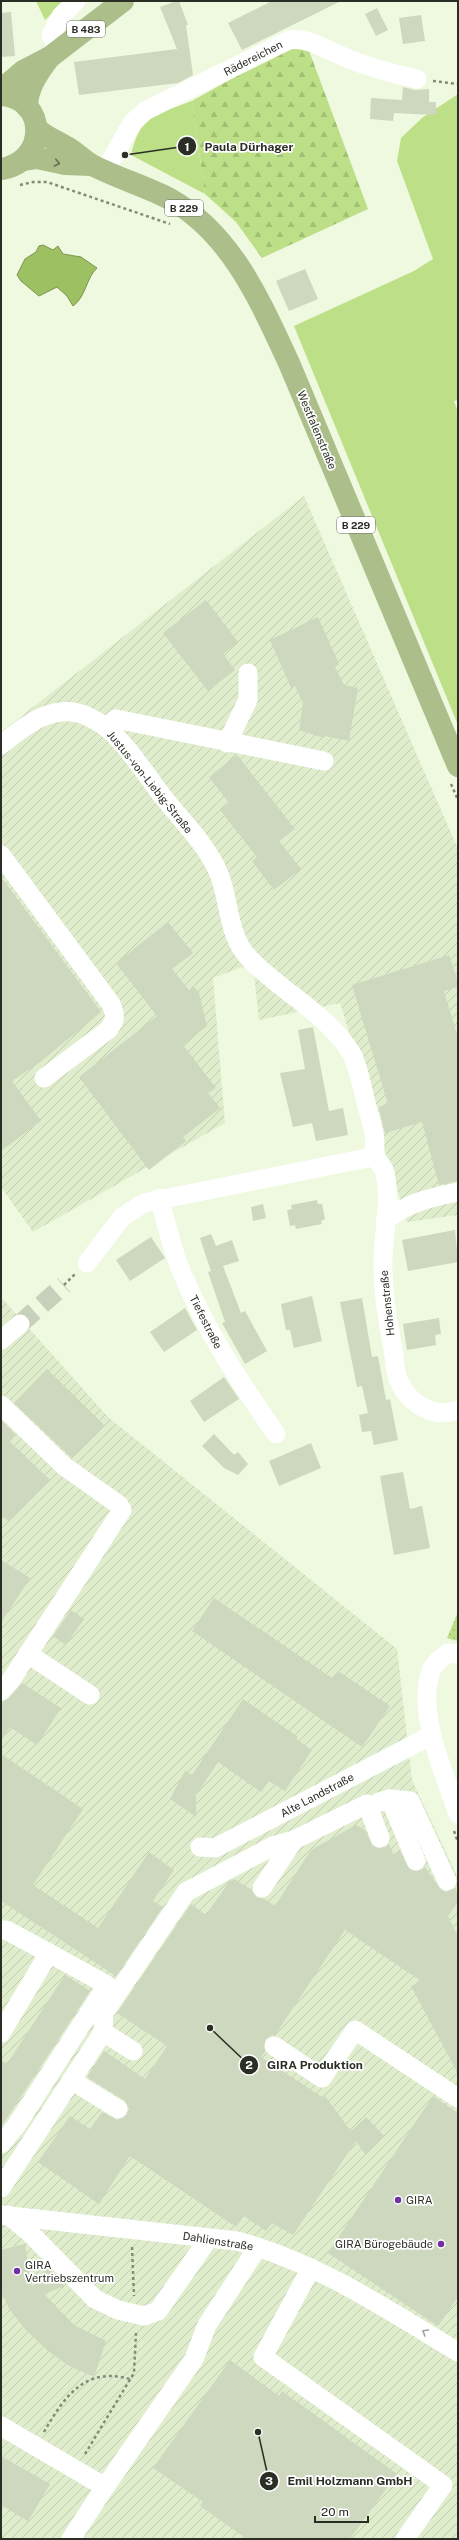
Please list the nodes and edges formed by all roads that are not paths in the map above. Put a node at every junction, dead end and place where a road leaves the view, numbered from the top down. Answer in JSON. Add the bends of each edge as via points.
{"nodes":[{"id":1,"x":76,"y":1,"type":"edge"},
{"id":2,"x":123,"y":1,"type":"edge"},
{"id":3,"x":54,"y":54,"type":"junction"},
{"id":4,"x":417,"y":80,"type":"road end"},
{"id":5,"x":1,"y":90,"type":"edge"},
{"id":6,"x":1,"y":95,"type":"edge"},
{"id":7,"x":27,"y":107,"type":"junction"},
{"id":8,"x":37,"y":129,"type":"junction"},
{"id":9,"x":24,"y":160,"type":"junction"},
{"id":10,"x":98,"y":168,"type":"junction"},
{"id":11,"x":1,"y":169,"type":"edge"},
{"id":12,"x":248,"y":673,"type":"dead end"},
{"id":13,"x":106,"y":727,"type":"junction"},
{"id":14,"x":227,"y":743,"type":"junction"},
{"id":15,"x":1,"y":745,"type":"edge"},
{"id":16,"x":324,"y":761,"type":"dead end"},
{"id":17,"x":453,"y":772,"type":"edge"},
{"id":18,"x":1,"y":855,"type":"edge"},
{"id":19,"x":44,"y":1078,"type":"dead end"},
{"id":20,"x":372,"y":1157,"type":"junction"},
{"id":21,"x":458,"y":1192,"type":"edge"},
{"id":22,"x":159,"y":1198,"type":"junction"},
{"id":23,"x":385,"y":1220,"type":"junction"},
{"id":24,"x":87,"y":1263,"type":"dead end"},
{"id":25,"x":20,"y":1324,"type":"tunnel mouth"},
{"id":26,"x":1,"y":1340,"type":"edge"},
{"id":27,"x":1,"y":1405,"type":"edge"},
{"id":28,"x":458,"y":1410,"type":"edge"},
{"id":29,"x":276,"y":1434,"type":"dead end"},
{"id":30,"x":28,"y":1654,"type":"junction"},
{"id":31,"x":458,"y":1654,"type":"edge"},
{"id":32,"x":1,"y":1692,"type":"edge"},
{"id":33,"x":90,"y":1695,"type":"dead end"},
{"id":34,"x":432,"y":1735,"type":"junction"},
{"id":35,"x":379,"y":1802,"type":"junction"},
{"id":36,"x":458,"y":1814,"type":"edge"},
{"id":37,"x":380,"y":1838,"type":"dead end"},
{"id":38,"x":294,"y":1840,"type":"junction"},
{"id":39,"x":200,"y":1847,"type":"dead end"},
{"id":40,"x":408,"y":1856,"type":"dead end"},
{"id":41,"x":452,"y":1883,"type":"edge"},
{"id":42,"x":262,"y":1888,"type":"dead end"},
{"id":43,"x":1,"y":1930,"type":"edge"},
{"id":44,"x":49,"y":1953,"type":"junction"},
{"id":45,"x":103,"y":2032,"type":"junction"},
{"id":46,"x":1,"y":2033,"type":"edge"},
{"id":47,"x":274,"y":2046,"type":"dead end"},
{"id":48,"x":133,"y":2051,"type":"dead end"},
{"id":49,"x":71,"y":2080,"type":"junction"},
{"id":50,"x":458,"y":2098,"type":"edge"},
{"id":51,"x":118,"y":2109,"type":"dead end"},
{"id":52,"x":3,"y":2138,"type":"edge"},
{"id":53,"x":1,"y":2188,"type":"edge"},
{"id":54,"x":4,"y":2215,"type":"edge"},
{"id":55,"x":209,"y":2238,"type":"junction"},
{"id":56,"x":258,"y":2247,"type":"junction"},
{"id":57,"x":313,"y":2269,"type":"junction"},
{"id":58,"x":458,"y":2352,"type":"edge"},
{"id":59,"x":1,"y":2426,"type":"edge"},
{"id":60,"x":105,"y":2487,"type":"junction"},
{"id":61,"x":72,"y":2539,"type":"edge"},
{"id":62,"x":405,"y":2539,"type":"edge"}],
"edges":[{"from":1,"to":3,"type":"street","via":[[61,16],[51,35]]},
{"from":2,"to":3,"type":"main road","number":"B 483"},
{"from":3,"to":5,"type":"main road","number":"B 483","via":[[23,71]]},
{"from":3,"to":7,"type":"main road","number":"B 483","via":[[31,86],[27,96]]},
{"from":4,"to":10,"type":"street","name":"Rädereichen","via":[[349,59],[309,41],[289,40],[145,111],[132,123]]},
{"from":6,"to":7,"type":"main road","via":[[12,96]]},
{"from":7,"to":8,"type":"main road"},
{"from":8,"to":9,"type":"main road","via":[[34,146]]},
{"from":8,"to":10,"type":"main road","name":"Westfalenstraße","number":"B 229"},
{"from":9,"to":10,"type":"main road","name":"Westfalenstraße","number":"B 229","one_way":true,"via":[[37,158]]},
{"from":9,"to":11,"type":"main road"},
{"from":10,"to":17,"type":"main road","name":"Westfalenstraße","number":"B 229","via":[[169,199],[194,214],[216,235],[243,273],[266,313],[288,363]]},
{"from":12,"to":14,"type":"street","via":[[248,700]]},
{"from":13,"to":14,"type":"street","via":[[116,719]]},
{"from":13,"to":15,"type":"street","name":"Justus-von-Liebig-Straße","via":[[81,714],[54,712],[34,720]]},
{"from":13,"to":20,"type":"street","name":"Justus-von-Liebig-Straße","via":[[198,842],[218,872],[228,898],[229,921],[250,960],[322,1018],[351,1052],[370,1119],[376,1149]]},
{"from":14,"to":16,"type":"street"},
{"from":18,"to":19,"type":"street","via":[[111,1004],[116,1015],[108,1030]]},
{"from":20,"to":22,"type":"street"},
{"from":20,"to":23,"type":"street","name":"Hohenstraße","via":[[381,1164],[384,1172]]},
{"from":21,"to":23,"type":"street","via":[[426,1198],[398,1210]]},
{"from":22,"to":24,"type":"street","via":[[144,1203],[122,1217]]},
{"from":22,"to":29,"type":"street","name":"Tiefestraße","via":[[180,1267],[203,1319],[231,1370]]},
{"from":23,"to":28,"type":"street","name":"Hohenstraße","via":[[384,1287],[398,1380],[408,1396],[422,1407],[436,1413]]},
{"from":25,"to":26,"type":"street"},
{"from":27,"to":30,"type":"street","via":[[64,1466],[119,1505],[122,1510]]},
{"from":30,"to":32,"type":"street"},
{"from":30,"to":33,"type":"street"},
{"from":31,"to":34,"type":"street","via":[[448,1653],[436,1663],[431,1672],[427,1695]]},
{"from":34,"to":36,"type":"street"},
{"from":34,"to":39,"type":"street","name":"Alte Landstraße","via":[[215,1848]]},
{"from":35,"to":37,"type":"street"},
{"from":35,"to":38,"type":"street"},
{"from":35,"to":40,"type":"street"},
{"from":35,"to":41,"type":"street","via":[[410,1801]]},
{"from":38,"to":42,"type":"street"},
{"from":38,"to":45,"type":"street","via":[[274,1846],[186,1892],[104,2013]]},
{"from":43,"to":44,"type":"street","via":[[6,1930]]},
{"from":44,"to":46,"type":"street"},
{"from":44,"to":52,"type":"street","via":[[107,1985]]},
{"from":45,"to":48,"type":"street"},
{"from":45,"to":49,"type":"street"},
{"from":47,"to":50,"type":"street","via":[[322,2078],[355,2030]]},
{"from":49,"to":51,"type":"street"},
{"from":49,"to":53,"type":"street"},
{"from":54,"to":55,"type":"street","name":"Dahlienstraße"},
{"from":54,"to":55,"type":"street","via":[[31,2234],[95,2299],[135,2315],[144,2316],[158,2311]]},
{"from":55,"to":56,"type":"street","name":"Dahlienstraße"},
{"from":56,"to":57,"type":"street","name":"Dahlienstraße"},
{"from":56,"to":60,"type":"street","via":[[207,2325],[194,2359]]},
{"from":58,"to":57,"type":"street","name":"Dahlienstraße","one_way":true},
{"from":57,"to":62,"type":"street","via":[[264,2357],[443,2485]]},
{"from":59,"to":60,"type":"street"},
{"from":60,"to":61,"type":"street"}]}
